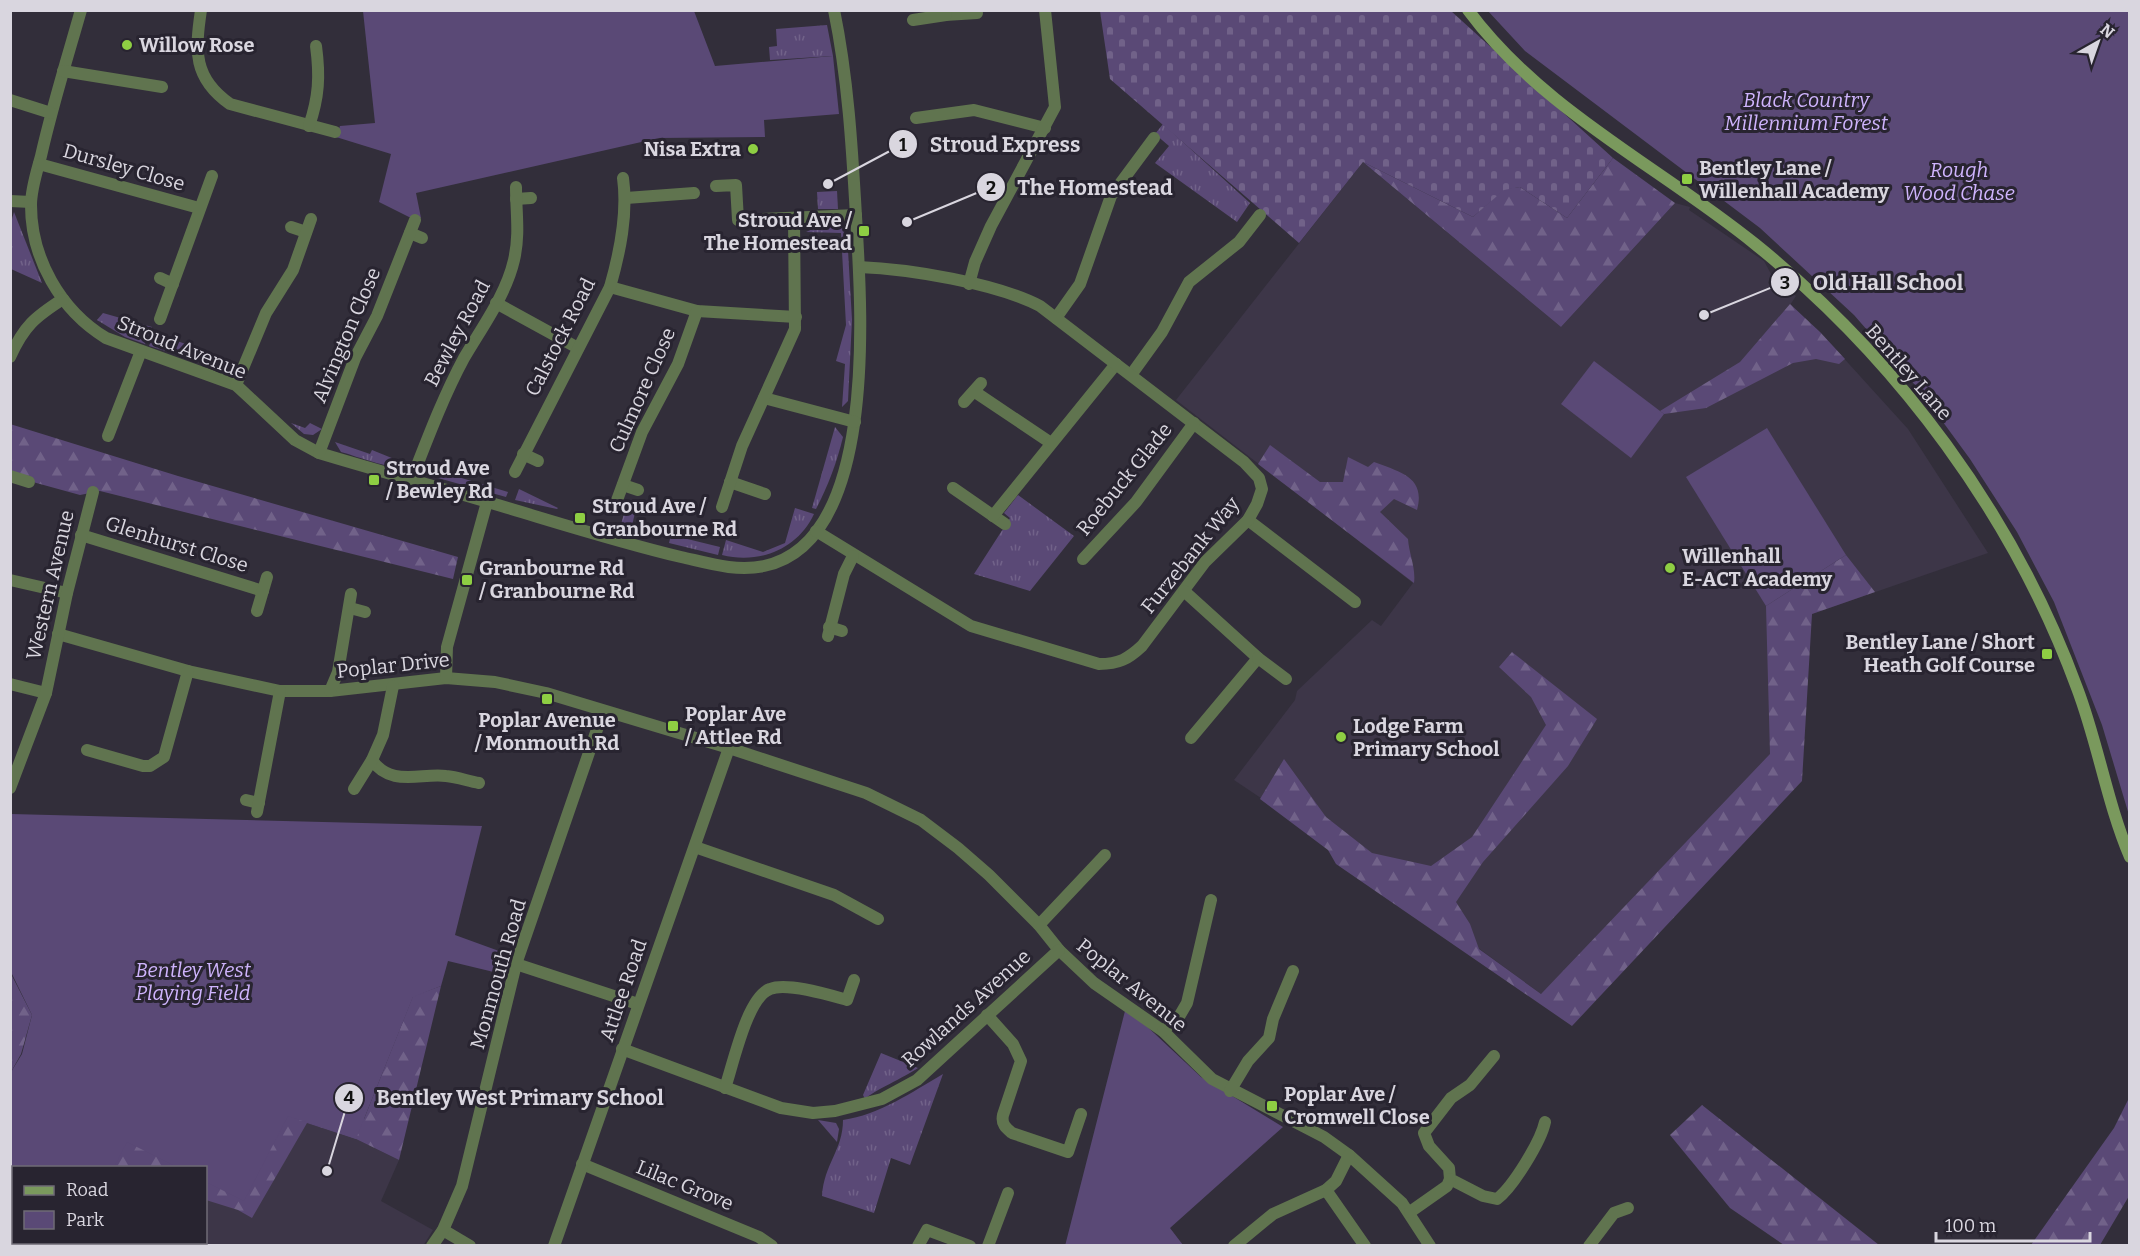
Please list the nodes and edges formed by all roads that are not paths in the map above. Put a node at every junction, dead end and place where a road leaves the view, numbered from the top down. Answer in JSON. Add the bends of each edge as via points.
{"nodes":[{"id":1,"x":81,"y":10,"type":"edge"},
{"id":2,"x":201,"y":10,"type":"edge"},
{"id":3,"x":834,"y":10,"type":"edge"},
{"id":4,"x":1045,"y":10,"type":"edge"},
{"id":5,"x":1468,"y":10,"type":"edge"},
{"id":6,"x":945,"y":13,"type":"edge"},
{"id":7,"x":977,"y":13,"type":"dead end"},
{"id":8,"x":913,"y":20,"type":"dead end"},
{"id":9,"x":316,"y":46,"type":"dead end"},
{"id":10,"x":63,"y":71,"type":"junction"},
{"id":11,"x":162,"y":87,"type":"dead end"},
{"id":12,"x":10,"y":100,"type":"edge"},
{"id":13,"x":51,"y":113,"type":"junction"},
{"id":14,"x":916,"y":118,"type":"dead end"},
{"id":15,"x":309,"y":126,"type":"junction"},
{"id":16,"x":1045,"y":128,"type":"junction"},
{"id":17,"x":335,"y":132,"type":"dead end"},
{"id":18,"x":1154,"y":138,"type":"dead end"},
{"id":19,"x":39,"y":164,"type":"junction"},
{"id":20,"x":212,"y":176,"type":"dead end"},
{"id":21,"x":623,"y":178,"type":"dead end"},
{"id":22,"x":716,"y":186,"type":"dead end"},
{"id":23,"x":694,"y":193,"type":"dead end"},
{"id":24,"x":531,"y":198,"type":"dead end"},
{"id":25,"x":626,"y":198,"type":"junction"},
{"id":26,"x":10,"y":201,"type":"edge"},
{"id":27,"x":31,"y":202,"type":"junction"},
{"id":28,"x":199,"y":208,"type":"junction"},
{"id":29,"x":856,"y":215,"type":"junction"},
{"id":30,"x":1260,"y":215,"type":"dead end"},
{"id":31,"x":795,"y":218,"type":"junction"},
{"id":32,"x":310,"y":219,"type":"dead end"},
{"id":33,"x":415,"y":220,"type":"dead end"},
{"id":34,"x":291,"y":227,"type":"dead end"},
{"id":35,"x":306,"y":232,"type":"junction"},
{"id":36,"x":859,"y":267,"type":"junction"},
{"id":37,"x":160,"y":278,"type":"dead end"},
{"id":38,"x":173,"y":284,"type":"junction"},
{"id":39,"x":969,"y":284,"type":"junction"},
{"id":40,"x":610,"y":287,"type":"junction"},
{"id":41,"x":63,"y":299,"type":"junction"},
{"id":42,"x":496,"y":303,"type":"junction"},
{"id":43,"x":697,"y":311,"type":"junction"},
{"id":44,"x":796,"y":317,"type":"junction"},
{"id":45,"x":1056,"y":318,"type":"junction"},
{"id":46,"x":160,"y":319,"type":"dead end"},
{"id":47,"x":578,"y":348,"type":"junction"},
{"id":48,"x":141,"y":351,"type":"junction"},
{"id":49,"x":10,"y":357,"type":"edge"},
{"id":50,"x":1116,"y":364,"type":"junction"},
{"id":51,"x":1131,"y":375,"type":"junction"},
{"id":52,"x":236,"y":385,"type":"junction"},
{"id":53,"x":764,"y":398,"type":"junction"},
{"id":54,"x":964,"y":402,"type":"dead end"},
{"id":55,"x":855,"y":422,"type":"junction"},
{"id":56,"x":1194,"y":423,"type":"junction"},
{"id":57,"x":108,"y":436,"type":"dead end"},
{"id":58,"x":1051,"y":443,"type":"junction"},
{"id":59,"x":319,"y":453,"type":"junction"},
{"id":60,"x":522,"y":454,"type":"junction"},
{"id":61,"x":538,"y":461,"type":"dead end"},
{"id":62,"x":514,"y":472,"type":"dead end"},
{"id":63,"x":10,"y":477,"type":"edge"},
{"id":64,"x":411,"y":481,"type":"junction"},
{"id":65,"x":29,"y":482,"type":"dead end"},
{"id":66,"x":730,"y":482,"type":"junction"},
{"id":67,"x":623,"y":485,"type":"junction"},
{"id":68,"x":953,"y":488,"type":"dead end"},
{"id":69,"x":638,"y":490,"type":"dead end"},
{"id":70,"x":93,"y":492,"type":"dead end"},
{"id":71,"x":765,"y":494,"type":"dead end"},
{"id":72,"x":487,"y":502,"type":"junction"},
{"id":73,"x":616,"y":503,"type":"dead end"},
{"id":74,"x":722,"y":507,"type":"dead end"},
{"id":75,"x":993,"y":516,"type":"junction"},
{"id":76,"x":1248,"y":520,"type":"junction"},
{"id":77,"x":1005,"y":524,"type":"dead end"},
{"id":78,"x":816,"y":531,"type":"junction"},
{"id":79,"x":81,"y":535,"type":"junction"},
{"id":80,"x":853,"y":555,"type":"junction"},
{"id":81,"x":1083,"y":559,"type":"dead end"},
{"id":82,"x":267,"y":577,"type":"dead end"},
{"id":83,"x":10,"y":580,"type":"edge"},
{"id":84,"x":262,"y":591,"type":"junction"},
{"id":85,"x":1184,"y":591,"type":"junction"},
{"id":86,"x":66,"y":593,"type":"junction"},
{"id":87,"x":351,"y":594,"type":"dead end"},
{"id":88,"x":1354,"y":602,"type":"dead end"},
{"id":89,"x":350,"y":608,"type":"junction"},
{"id":90,"x":257,"y":610,"type":"dead end"},
{"id":91,"x":365,"y":612,"type":"dead end"},
{"id":92,"x":842,"y":631,"type":"dead end"},
{"id":93,"x":58,"y":634,"type":"junction"},
{"id":94,"x":1258,"y":658,"type":"junction"},
{"id":95,"x":1286,"y":661,"type":"dead end"},
{"id":96,"x":189,"y":671,"type":"junction"},
{"id":97,"x":446,"y":678,"type":"junction"},
{"id":98,"x":10,"y":684,"type":"edge"},
{"id":99,"x":393,"y":686,"type":"junction"},
{"id":100,"x":280,"y":691,"type":"junction"},
{"id":101,"x":330,"y":691,"type":"junction"},
{"id":102,"x":46,"y":693,"type":"junction"},
{"id":103,"x":603,"y":712,"type":"junction"},
{"id":104,"x":1191,"y":738,"type":"dead end"},
{"id":105,"x":729,"y":748,"type":"junction"},
{"id":106,"x":87,"y":750,"type":"dead end"},
{"id":107,"x":372,"y":760,"type":"junction"},
{"id":108,"x":479,"y":783,"type":"dead end"},
{"id":109,"x":11,"y":786,"type":"edge"},
{"id":110,"x":354,"y":789,"type":"dead end"},
{"id":111,"x":254,"y":805,"type":"dead end"},
{"id":112,"x":695,"y":847,"type":"junction"},
{"id":113,"x":1105,"y":855,"type":"dead end"},
{"id":114,"x":2130,"y":857,"type":"edge"},
{"id":115,"x":1211,"y":900,"type":"dead end"},
{"id":116,"x":878,"y":920,"type":"dead end"},
{"id":117,"x":1039,"y":925,"type":"junction"},
{"id":118,"x":1059,"y":950,"type":"junction"},
{"id":119,"x":516,"y":964,"type":"junction"},
{"id":120,"x":1293,"y":971,"type":"dead end"},
{"id":121,"x":854,"y":980,"type":"dead end"},
{"id":122,"x":638,"y":1004,"type":"junction"},
{"id":123,"x":987,"y":1015,"type":"junction"},
{"id":124,"x":1163,"y":1032,"type":"junction"},
{"id":125,"x":622,"y":1049,"type":"junction"},
{"id":126,"x":1494,"y":1056,"type":"dead end"},
{"id":127,"x":725,"y":1088,"type":"junction"},
{"id":128,"x":1230,"y":1091,"type":"junction"},
{"id":129,"x":1081,"y":1114,"type":"dead end"},
{"id":130,"x":1545,"y":1122,"type":"dead end"},
{"id":131,"x":1348,"y":1155,"type":"junction"},
{"id":132,"x":582,"y":1164,"type":"junction"},
{"id":133,"x":1449,"y":1179,"type":"junction"},
{"id":134,"x":1326,"y":1191,"type":"junction"},
{"id":135,"x":1008,"y":1193,"type":"dead end"},
{"id":136,"x":1628,"y":1208,"type":"dead end"},
{"id":137,"x":1410,"y":1212,"type":"junction"},
{"id":138,"x":443,"y":1230,"type":"junction"},
{"id":139,"x":433,"y":1244,"type":"edge"},
{"id":140,"x":470,"y":1245,"type":"edge"},
{"id":141,"x":554,"y":1245,"type":"edge"},
{"id":142,"x":772,"y":1245,"type":"edge"},
{"id":143,"x":918,"y":1245,"type":"edge"},
{"id":144,"x":970,"y":1245,"type":"edge"},
{"id":145,"x":988,"y":1245,"type":"edge"},
{"id":146,"x":1234,"y":1245,"type":"edge"},
{"id":147,"x":1365,"y":1245,"type":"edge"},
{"id":148,"x":1430,"y":1245,"type":"edge"},
{"id":149,"x":1588,"y":1245,"type":"edge"}],
"edges":[{"from":1,"to":10,"type":"street","name":"Stroud Avenue"},
{"from":2,"to":15,"type":"street","via":[[198,64],[220,97],[230,104]]},
{"from":3,"to":29,"type":"street","name":"Stroud Avenue","via":[[849,118]]},
{"from":4,"to":16,"type":"street","via":[[1056,97]]},
{"from":5,"to":114,"type":"street","name":"Bentley Lane","via":[[1484,32],[1558,100],[1755,244],[1799,282],[1898,384],[1934,430],[1983,497],[2045,614],[2078,688]]},
{"from":6,"to":7,"type":"street"},
{"from":6,"to":8,"type":"street"},
{"from":9,"to":15,"type":"street","via":[[320,78]]},
{"from":10,"to":11,"type":"street"},
{"from":10,"to":13,"type":"street","name":"Stroud Avenue"},
{"from":12,"to":13,"type":"street"},
{"from":13,"to":19,"type":"street","name":"Stroud Avenue"},
{"from":14,"to":16,"type":"street","via":[[974,110]]},
{"from":15,"to":17,"type":"street"},
{"from":16,"to":39,"type":"street","via":[[991,226]]},
{"from":18,"to":45,"type":"street","via":[[1112,196],[1080,284]]},
{"from":19,"to":27,"type":"street","name":"Stroud Avenue"},
{"from":19,"to":28,"type":"street","name":"Dursley Close"},
{"from":20,"to":28,"type":"street","name":"Dursley Close"},
{"from":21,"to":25,"type":"street","name":"Calstock Road"},
{"from":22,"to":31,"type":"street","via":[[736,185],[738,220]]},
{"from":23,"to":25,"type":"street"},
{"from":24,"to":42,"type":"street","name":"Bewley Road","via":[[516,193],[520,230],[514,262]]},
{"from":25,"to":40,"type":"street","name":"Calstock Road"},
{"from":26,"to":27,"type":"street"},
{"from":27,"to":41,"type":"street","name":"Stroud Avenue","via":[[33,234],[42,264]]},
{"from":28,"to":38,"type":"street","name":"Dursley Close"},
{"from":29,"to":31,"type":"street"},
{"from":29,"to":36,"type":"street","name":"Stroud Avenue"},
{"from":30,"to":51,"type":"street","via":[[1239,242],[1189,282],[1162,332]]},
{"from":31,"to":44,"type":"street"},
{"from":32,"to":35,"type":"street"},
{"from":33,"to":59,"type":"street","name":"Alvington Close","via":[[416,235],[355,358]]},
{"from":34,"to":35,"type":"street"},
{"from":35,"to":52,"type":"street","via":[[293,270],[266,313]]},
{"from":36,"to":39,"type":"street","name":"Furzebank Way"},
{"from":36,"to":55,"type":"street","name":"Stroud Avenue","via":[[862,341]]},
{"from":37,"to":38,"type":"street"},
{"from":38,"to":46,"type":"street","name":"Dursley Close"},
{"from":39,"to":45,"type":"street","name":"Furzebank Way","via":[[1018,295]]},
{"from":40,"to":43,"type":"street"},
{"from":40,"to":47,"type":"street","name":"Calstock Road"},
{"from":41,"to":48,"type":"street","name":"Stroud Avenue","via":[[95,332]]},
{"from":41,"to":49,"type":"street","via":[[33,319]]},
{"from":42,"to":47,"type":"street"},
{"from":42,"to":64,"type":"street","name":"Bewley Road","via":[[463,360]]},
{"from":43,"to":44,"type":"street"},
{"from":43,"to":67,"type":"street","name":"Culmore Close","via":[[678,364],[642,432]]},
{"from":44,"to":53,"type":"street","via":[[787,351]]},
{"from":45,"to":50,"type":"street","name":"Furzebank Way"},
{"from":47,"to":60,"type":"street","name":"Calstock Road"},
{"from":48,"to":52,"type":"street","name":"Stroud Avenue"},
{"from":48,"to":57,"type":"street"},
{"from":50,"to":51,"type":"street","name":"Furzebank Way"},
{"from":50,"to":58,"type":"street"},
{"from":51,"to":56,"type":"street","name":"Furzebank Way"},
{"from":52,"to":59,"type":"street","name":"Stroud Avenue","via":[[295,440]]},
{"from":53,"to":55,"type":"street"},
{"from":53,"to":66,"type":"street"},
{"from":54,"to":58,"type":"street","via":[[978,388]]},
{"from":55,"to":78,"type":"street","name":"Stroud Avenue","via":[[838,486]]},
{"from":56,"to":76,"type":"street","name":"Furzebank Way","via":[[1259,478],[1262,489]]},
{"from":56,"to":81,"type":"street","name":"Roebuck Glade","via":[[1136,502]]},
{"from":58,"to":75,"type":"street"},
{"from":59,"to":64,"type":"street","name":"Stroud Avenue"},
{"from":60,"to":61,"type":"street"},
{"from":60,"to":62,"type":"street","name":"Calstock Road"},
{"from":63,"to":65,"type":"street"},
{"from":64,"to":72,"type":"street","name":"Stroud Avenue"},
{"from":66,"to":71,"type":"street"},
{"from":66,"to":74,"type":"street"},
{"from":67,"to":69,"type":"street","name":"Culmore Close"},
{"from":67,"to":73,"type":"street","name":"Culmore Close"},
{"from":68,"to":75,"type":"street"},
{"from":70,"to":79,"type":"street","name":"Western Avenue"},
{"from":72,"to":78,"type":"street","name":"Stroud Avenue","via":[[614,541],[736,568],[775,563],[803,547]]},
{"from":72,"to":97,"type":"street","via":[[447,647]]},
{"from":75,"to":77,"type":"street"},
{"from":76,"to":85,"type":"street","name":"Furzebank Way","via":[[1205,562]]},
{"from":76,"to":88,"type":"street"},
{"from":78,"to":80,"type":"street","name":"Furzebank Way"},
{"from":79,"to":84,"type":"street","name":"Glenhurst Close"},
{"from":79,"to":86,"type":"street","name":"Western Avenue"},
{"from":80,"to":85,"type":"street","name":"Furzebank Way","via":[[971,626],[1099,664],[1117,664],[1130,657]]},
{"from":80,"to":92,"type":"street","via":[[829,632]]},
{"from":82,"to":84,"type":"street","name":"Glenhurst Close"},
{"from":83,"to":86,"type":"street"},
{"from":84,"to":90,"type":"street","name":"Glenhurst Close"},
{"from":85,"to":94,"type":"street"},
{"from":86,"to":93,"type":"street","name":"Western Avenue"},
{"from":87,"to":89,"type":"street"},
{"from":89,"to":91,"type":"street"},
{"from":89,"to":101,"type":"street","via":[[338,672]]},
{"from":93,"to":96,"type":"street","name":"Poplar Drive"},
{"from":93,"to":102,"type":"street","name":"Western Avenue"},
{"from":94,"to":95,"type":"street","via":[[1282,676]]},
{"from":94,"to":104,"type":"street","via":[[1215,718]]},
{"from":96,"to":100,"type":"street","name":"Poplar Drive"},
{"from":96,"to":106,"type":"street","via":[[164,757],[143,766]]},
{"from":97,"to":99,"type":"street","name":"Poplar Drive"},
{"from":97,"to":103,"type":"street","name":"Poplar Drive","via":[[495,681]]},
{"from":98,"to":102,"type":"street"},
{"from":99,"to":101,"type":"street","name":"Poplar Drive"},
{"from":99,"to":107,"type":"street","via":[[389,714]]},
{"from":100,"to":101,"type":"street","name":"Poplar Drive"},
{"from":100,"to":111,"type":"street"},
{"from":102,"to":109,"type":"street","name":"Western Avenue"},
{"from":103,"to":105,"type":"street","name":"Poplar Drive"},
{"from":103,"to":119,"type":"street","name":"Monmouth Road"},
{"from":105,"to":112,"type":"street","name":"Attlee Road"},
{"from":105,"to":117,"type":"street","name":"Poplar Avenue","via":[[866,793],[921,820],[982,868]]},
{"from":107,"to":108,"type":"street","via":[[394,777],[444,776]]},
{"from":107,"to":110,"type":"street"},
{"from":112,"to":116,"type":"street","via":[[834,895]]},
{"from":112,"to":122,"type":"street","name":"Attlee Road"},
{"from":113,"to":117,"type":"street"},
{"from":115,"to":124,"type":"street","via":[[1187,1003]]},
{"from":117,"to":118,"type":"street","name":"Poplar Avenue"},
{"from":118,"to":123,"type":"street","name":"Rowlands Avenue"},
{"from":118,"to":124,"type":"street","name":"Poplar Avenue","via":[[1095,983]]},
{"from":119,"to":122,"type":"street"},
{"from":119,"to":138,"type":"street","name":"Monmouth Road","via":[[462,1186]]},
{"from":120,"to":128,"type":"street","via":[[1269,1038],[1248,1061]]},
{"from":121,"to":127,"type":"street","via":[[847,1000],[780,988],[770,988],[760,996],[752,1008]]},
{"from":122,"to":125,"type":"street","name":"Attlee Road"},
{"from":123,"to":127,"type":"street","name":"Rowlands Avenue","via":[[917,1080],[882,1099],[813,1113]]},
{"from":123,"to":129,"type":"street","via":[[1013,1044],[1021,1060],[1003,1115],[1006,1128],[1068,1152]]},
{"from":124,"to":128,"type":"street","name":"Poplar Avenue","via":[[1192,1063]]},
{"from":125,"to":127,"type":"street","name":"Rowlands Avenue"},
{"from":125,"to":132,"type":"street","name":"Attlee Road"},
{"from":126,"to":133,"type":"street","via":[[1470,1085],[1451,1098],[1424,1133],[1429,1146],[1449,1168]]},
{"from":128,"to":131,"type":"street","name":"Poplar Avenue","via":[[1324,1137]]},
{"from":130,"to":133,"type":"street","via":[[1518,1176],[1497,1198],[1483,1196]]},
{"from":131,"to":134,"type":"street","via":[[1336,1181]]},
{"from":131,"to":137,"type":"street","name":"Poplar Avenue","via":[[1384,1184]]},
{"from":132,"to":141,"type":"street","name":"Attlee Road"},
{"from":132,"to":142,"type":"street","name":"Lilac Grove"},
{"from":133,"to":137,"type":"street","via":[[1447,1186]]},
{"from":134,"to":146,"type":"street","via":[[1273,1214]]},
{"from":134,"to":147,"type":"street"},
{"from":135,"to":145,"type":"street"},
{"from":136,"to":149,"type":"street","via":[[1614,1213]]},
{"from":137,"to":148,"type":"street","name":"Poplar Avenue"},
{"from":138,"to":139,"type":"street","name":"Monmouth Road"},
{"from":138,"to":140,"type":"street"},
{"from":143,"to":144,"type":"street","via":[[927,1230]]}]}
